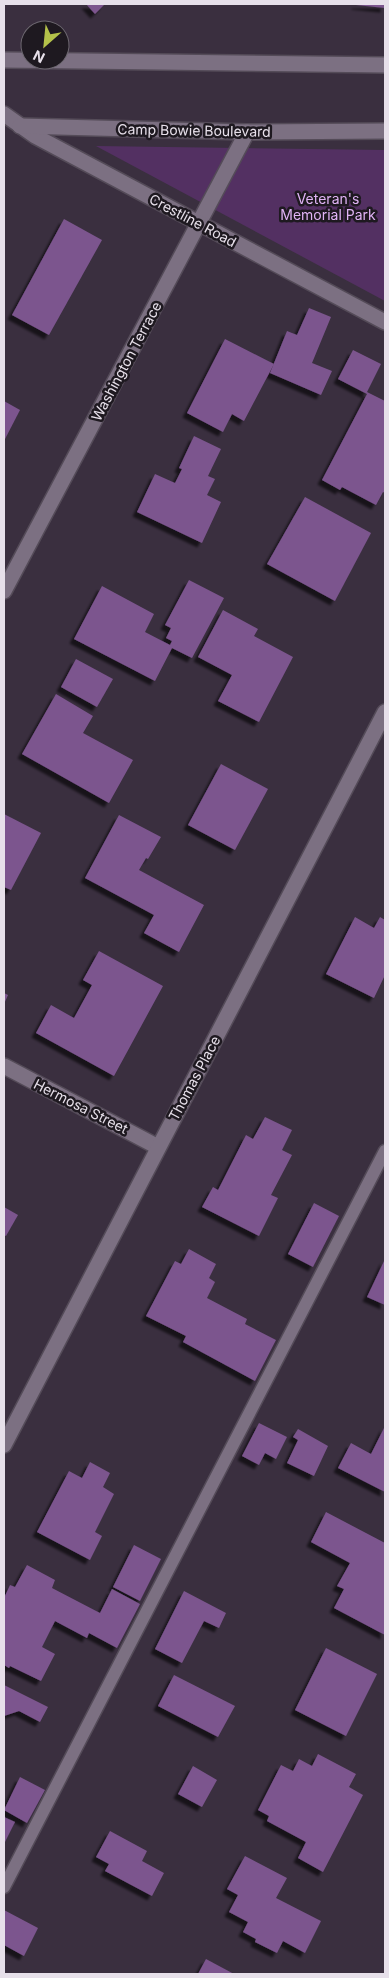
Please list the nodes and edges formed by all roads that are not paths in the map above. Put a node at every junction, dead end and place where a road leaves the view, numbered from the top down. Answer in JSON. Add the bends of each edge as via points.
{"nodes":[{"id":1,"x":4,"y":60,"type":"edge"},
{"id":2,"x":385,"y":66,"type":"edge"},
{"id":3,"x":4,"y":114,"type":"edge"},
{"id":4,"x":4,"y":125,"type":"edge"},
{"id":5,"x":19,"y":126,"type":"junction"},
{"id":6,"x":385,"y":131,"type":"edge"},
{"id":7,"x":247,"y":132,"type":"junction"},
{"id":8,"x":199,"y":224,"type":"junction"},
{"id":9,"x":385,"y":322,"type":"edge"},
{"id":10,"x":4,"y":591,"type":"edge"},
{"id":11,"x":385,"y":712,"type":"edge"},
{"id":12,"x":4,"y":1066,"type":"edge"},
{"id":13,"x":158,"y":1147,"type":"junction"},
{"id":14,"x":385,"y":1151,"type":"edge"},
{"id":15,"x":4,"y":1445,"type":"edge"},
{"id":16,"x":4,"y":1887,"type":"edge"}],
"edges":[{"from":1,"to":2,"type":"street"},
{"from":3,"to":5,"type":"street","name":"Crestline Road"},
{"from":4,"to":5,"type":"street","name":"Camp Bowie Boulevard"},
{"from":5,"to":7,"type":"street","name":"Camp Bowie Boulevard"},
{"from":5,"to":8,"type":"street","name":"Crestline Road"},
{"from":6,"to":7,"type":"street","name":"Camp Bowie Boulevard"},
{"from":7,"to":8,"type":"street","name":"Washington Terrace"},
{"from":8,"to":9,"type":"street","name":"Crestline Road"},
{"from":8,"to":10,"type":"street","name":"Washington Terrace"},
{"from":11,"to":13,"type":"street","name":"Thomas Place"},
{"from":12,"to":13,"type":"street","name":"Hermosa Street"},
{"from":13,"to":15,"type":"street","name":"Thomas Place"},
{"from":14,"to":16,"type":"lane"}]}
